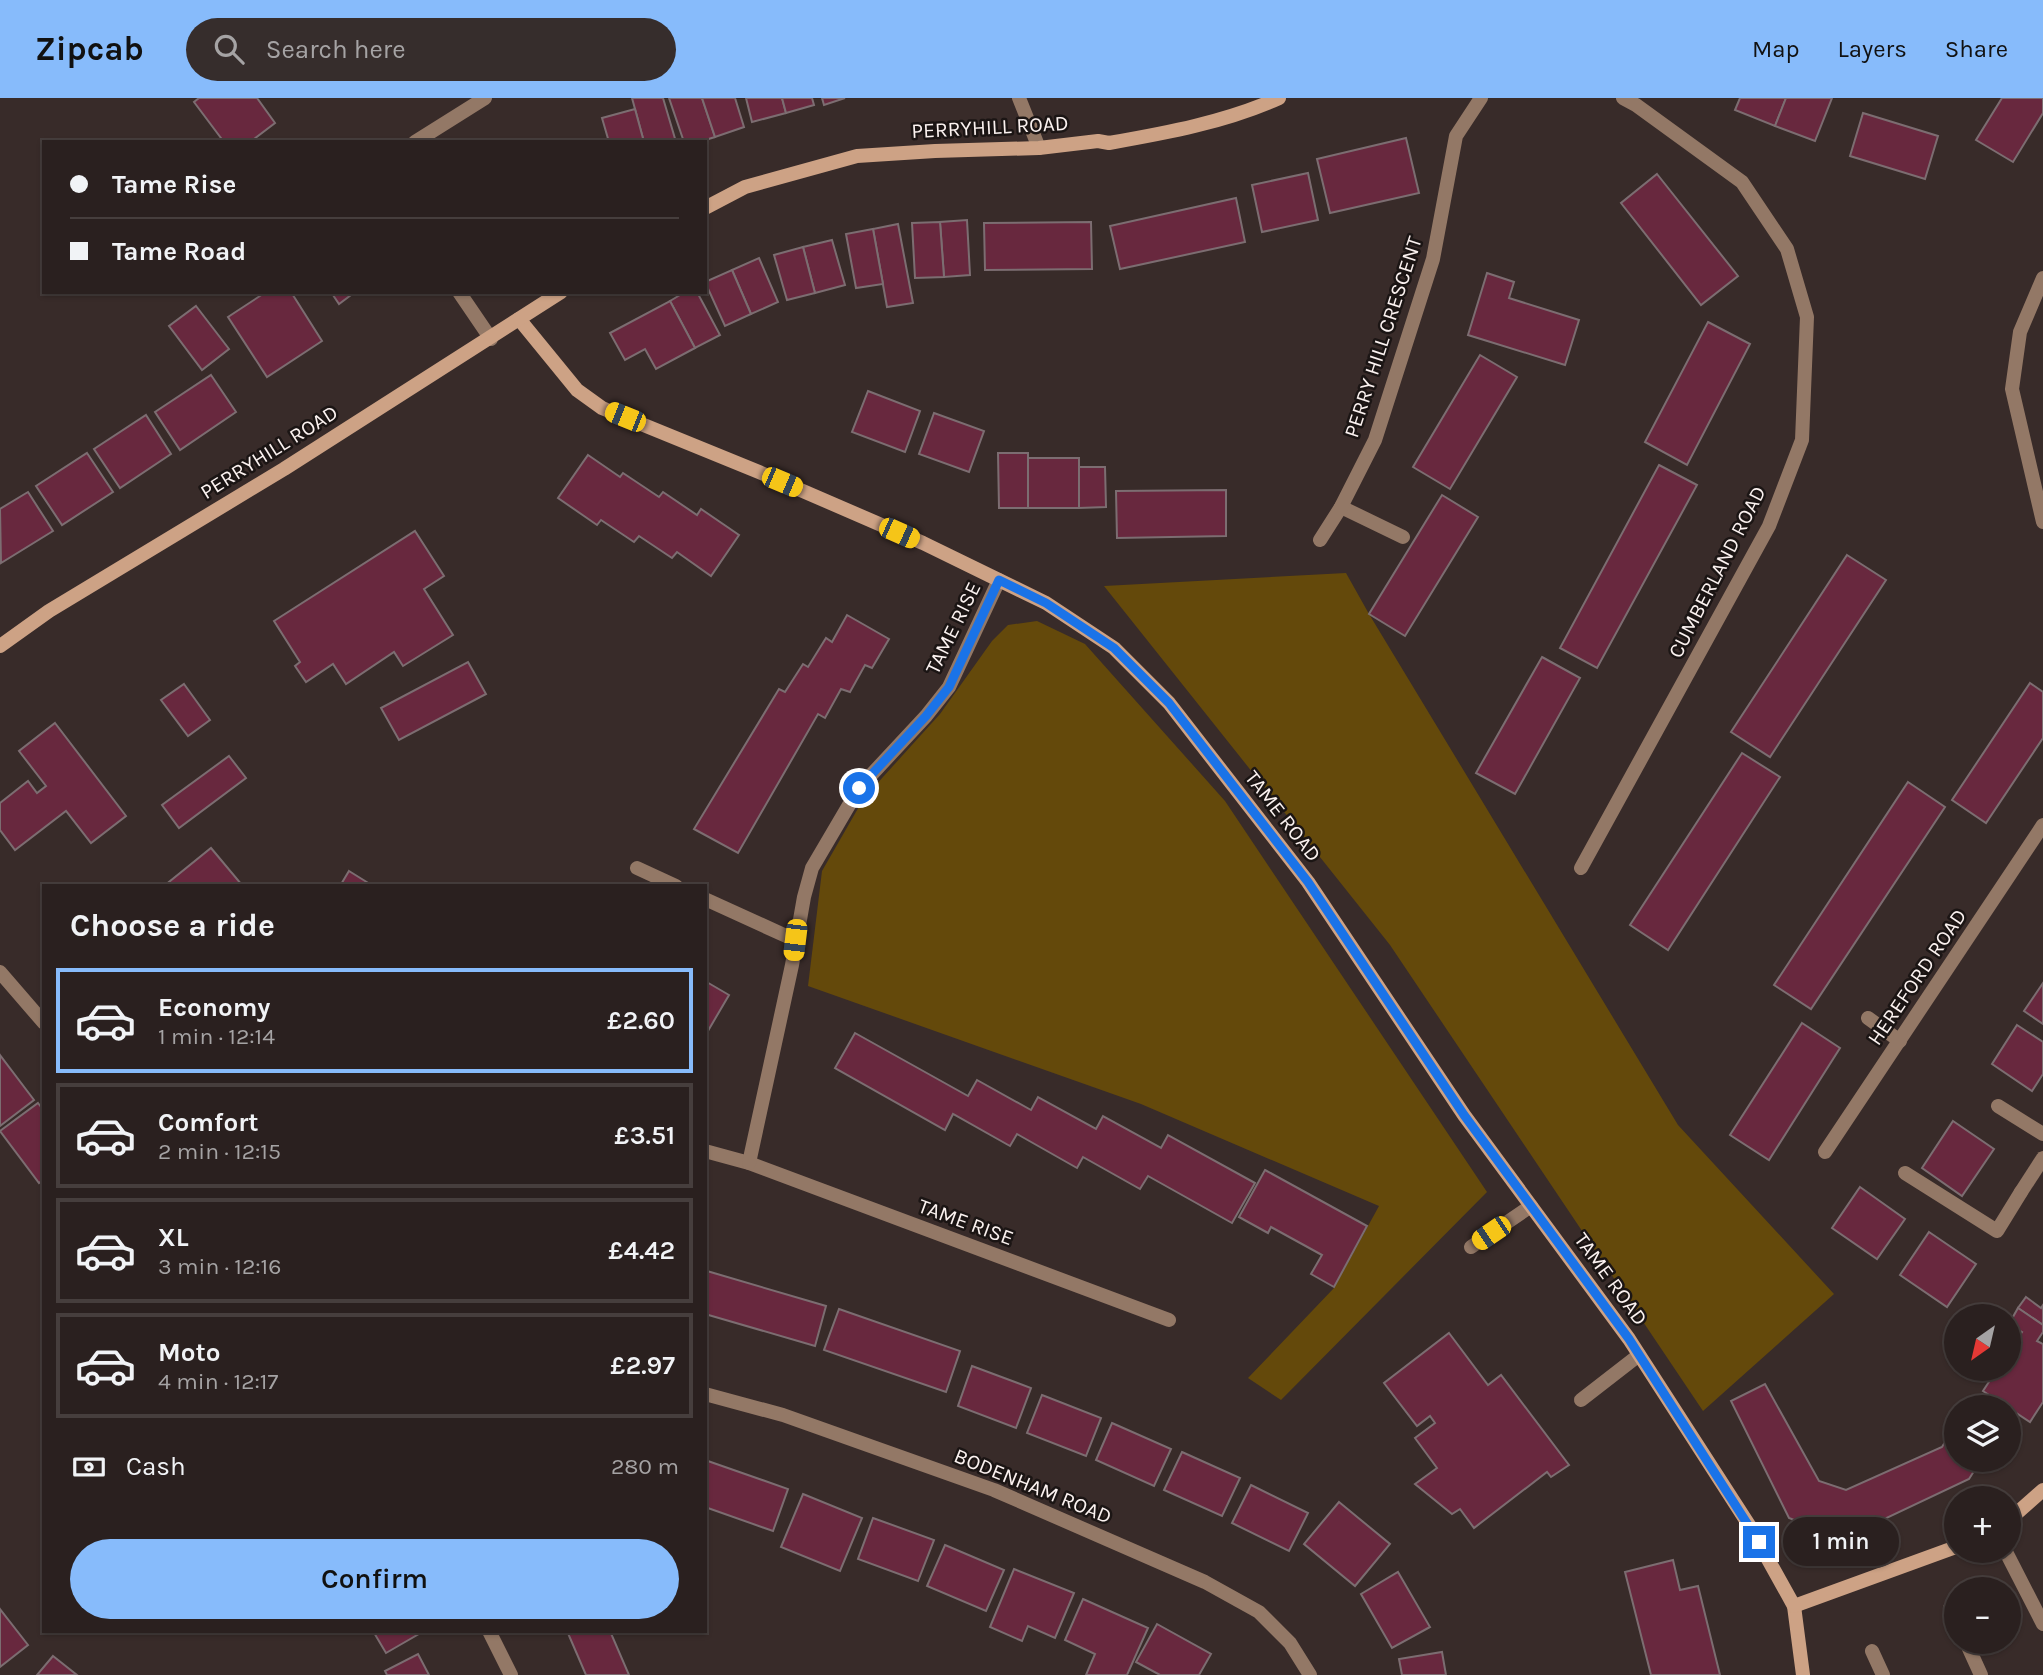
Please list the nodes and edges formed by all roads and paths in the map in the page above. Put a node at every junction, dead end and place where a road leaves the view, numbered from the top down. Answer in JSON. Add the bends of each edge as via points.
{"nodes":[{"id":1,"x":485,"y":98,"type":"edge"},
{"id":2,"x":1019,"y":98,"type":"edge"},
{"id":3,"x":1279,"y":98,"type":"edge"},
{"id":4,"x":1481,"y":98,"type":"edge"},
{"id":5,"x":1623,"y":98,"type":"edge"},
{"id":6,"x":418,"y":140,"type":"edge"},
{"id":7,"x":1039,"y":148,"type":"junction"},
{"id":8,"x":707,"y":207,"type":"edge"},
{"id":9,"x":2043,"y":278,"type":"edge"},
{"id":10,"x":460,"y":294,"type":"edge"},
{"id":11,"x":558,"y":294,"type":"edge"},
{"id":12,"x":519,"y":319,"type":"junction"},
{"id":13,"x":491,"y":338,"type":"junction"},
{"id":14,"x":1340,"y":507,"type":"junction"},
{"id":15,"x":2043,"y":522,"type":"edge"},
{"id":16,"x":1403,"y":537,"type":"dead end"},
{"id":17,"x":1320,"y":540,"type":"dead end"},
{"id":18,"x":999,"y":580,"type":"junction"},
{"id":19,"x":0,"y":646,"type":"edge"},
{"id":20,"x":2043,"y":825,"type":"edge"},
{"id":21,"x":637,"y":868,"type":"dead end"},
{"id":22,"x":1581,"y":868,"type":"dead end"},
{"id":23,"x":672,"y":884,"type":"edge"},
{"id":24,"x":707,"y":900,"type":"edge"},
{"id":25,"x":795,"y":940,"type":"junction"},
{"id":26,"x":0,"y":972,"type":"edge"},
{"id":27,"x":1868,"y":1018,"type":"dead end"},
{"id":28,"x":42,"y":1021,"type":"edge"},
{"id":29,"x":1900,"y":1041,"type":"junction"},
{"id":30,"x":1998,"y":1106,"type":"dead end"},
{"id":31,"x":2043,"y":1134,"type":"edge"},
{"id":32,"x":707,"y":1152,"type":"edge"},
{"id":33,"x":1825,"y":1152,"type":"dead end"},
{"id":34,"x":2043,"y":1158,"type":"edge"},
{"id":35,"x":749,"y":1163,"type":"junction"},
{"id":36,"x":1905,"y":1173,"type":"dead end"},
{"id":37,"x":1531,"y":1206,"type":"junction"},
{"id":38,"x":1471,"y":1247,"type":"dead end"},
{"id":39,"x":1169,"y":1320,"type":"dead end"},
{"id":40,"x":1639,"y":1355,"type":"junction"},
{"id":41,"x":707,"y":1395,"type":"edge"},
{"id":42,"x":1581,"y":1400,"type":"dead end"},
{"id":43,"x":2043,"y":1490,"type":"edge"},
{"id":44,"x":2021,"y":1509,"type":"edge"},
{"id":45,"x":1944,"y":1550,"type":"edge"},
{"id":46,"x":2012,"y":1563,"type":"edge"},
{"id":47,"x":1794,"y":1606,"type":"junction"},
{"id":48,"x":2043,"y":1624,"type":"edge"},
{"id":49,"x":490,"y":1633,"type":"edge"},
{"id":50,"x":1872,"y":1651,"type":"dead end"},
{"id":51,"x":1971,"y":1654,"type":"edge"},
{"id":52,"x":511,"y":1675,"type":"edge"},
{"id":53,"x":1310,"y":1675,"type":"edge"},
{"id":54,"x":1802,"y":1675,"type":"edge"},
{"id":55,"x":1882,"y":1675,"type":"edge"},
{"id":56,"x":1981,"y":1675,"type":"edge"}],
"edges":[{"from":1,"to":6,"type":"street"},
{"from":2,"to":7,"type":"street"},
{"from":3,"to":7,"type":"street","name":"PERRYHILL ROAD","via":[[1181,130],[1109,143]]},
{"from":4,"to":14,"type":"street","name":"PERRY HILL CRESCENT","via":[[1456,136],[1433,259],[1375,440]]},
{"from":5,"to":22,"type":"street","name":"CUMBERLAND ROAD","via":[[1742,182],[1787,249],[1807,317],[1802,440],[1769,526]]},
{"from":7,"to":8,"type":"street","name":"PERRYHILL ROAD","via":[[857,156],[745,187]]},
{"from":9,"to":15,"type":"street","via":[[2020,332],[2012,389]]},
{"from":10,"to":13,"type":"street"},
{"from":11,"to":12,"type":"street","name":"PERRYHILL ROAD"},
{"from":12,"to":13,"type":"street","name":"PERRYHILL ROAD"},
{"from":12,"to":18,"type":"street","name":"TAME ROAD","via":[[577,390],[602,408],[910,537]]},
{"from":13,"to":19,"type":"street","name":"PERRYHILL ROAD","via":[[284,470],[49,611]]},
{"from":14,"to":16,"type":"street"},
{"from":14,"to":17,"type":"street","name":"PERRY HILL CRESCENT"},
{"from":18,"to":25,"type":"street","name":"TAME RISE","via":[[949,687],[859,788],[812,868]]},
{"from":18,"to":37,"type":"street","name":"TAME ROAD","via":[[1046,603],[1114,648],[1169,703],[1308,882],[1464,1115]]},
{"from":20,"to":29,"type":"street","name":"HEREFORD ROAD"},
{"from":21,"to":23,"type":"street"},
{"from":24,"to":25,"type":"street"},
{"from":25,"to":35,"type":"street","name":"TAME RISE"},
{"from":26,"to":28,"type":"street"},
{"from":27,"to":29,"type":"street"},
{"from":29,"to":33,"type":"street","name":"HEREFORD ROAD"},
{"from":30,"to":31,"type":"street"},
{"from":32,"to":35,"type":"street","name":"TAME RISE"},
{"from":34,"to":36,"type":"street","via":[[1997,1231]]},
{"from":35,"to":39,"type":"street","name":"TAME RISE"},
{"from":37,"to":38,"type":"street"},
{"from":37,"to":40,"type":"street","name":"TAME ROAD"},
{"from":40,"to":42,"type":"street"},
{"from":40,"to":47,"type":"street","name":"TAME ROAD","via":[[1749,1525]]},
{"from":41,"to":53,"type":"street","name":"BODENHAM ROAD","via":[[783,1415],[994,1490],[1205,1582],[1259,1612],[1290,1643]]},
{"from":43,"to":44,"type":"street"},
{"from":45,"to":47,"type":"street"},
{"from":46,"to":48,"type":"street"},
{"from":47,"to":54,"type":"street","name":"TAME ROAD"},
{"from":49,"to":52,"type":"street"},
{"from":50,"to":55,"type":"street"},
{"from":51,"to":56,"type":"street"}]}
